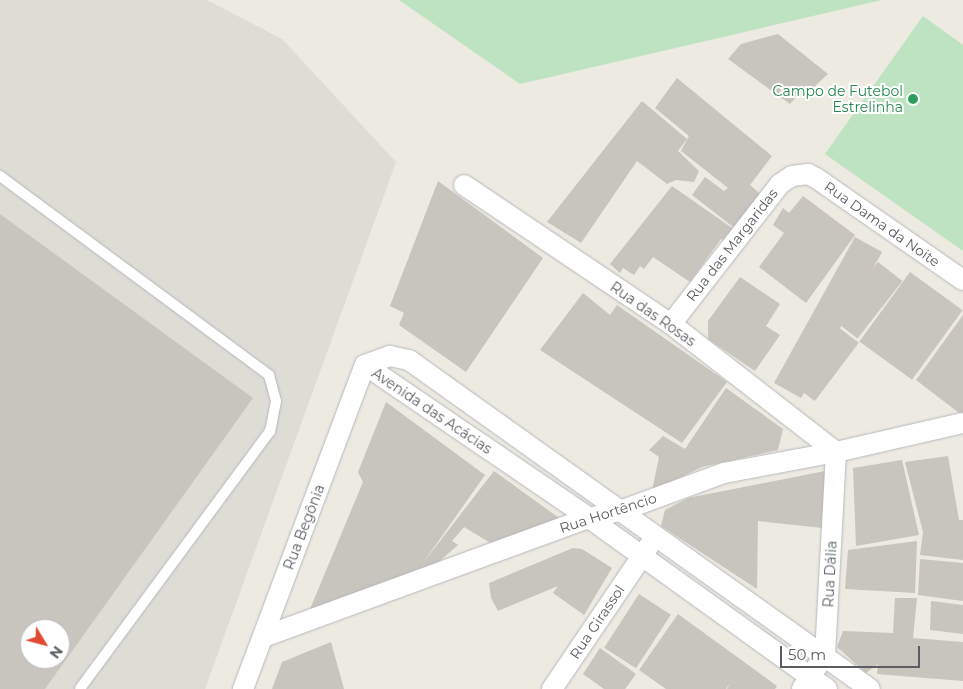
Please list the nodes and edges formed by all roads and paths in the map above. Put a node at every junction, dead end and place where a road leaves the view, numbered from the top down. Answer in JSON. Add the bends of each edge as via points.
{"nodes":[{"id":1,"x":0,"y":176,"type":"edge"},
{"id":2,"x":800,"y":176,"type":"joint"},
{"id":3,"x":464,"y":185,"type":"dead end"},
{"id":4,"x":963,"y":280,"type":"edge"},
{"id":5,"x":671,"y":324,"type":"junction"},
{"id":6,"x":365,"y":365,"type":"junction"},
{"id":7,"x":963,"y":422,"type":"edge"},
{"id":8,"x":836,"y":452,"type":"junction"},
{"id":9,"x":620,"y":511,"type":"junction"},
{"id":10,"x":589,"y":518,"type":"junction"},
{"id":11,"x":656,"y":536,"type":"junction"},
{"id":12,"x":642,"y":556,"type":"junction"},
{"id":13,"x":263,"y":637,"type":"junction"},
{"id":14,"x":825,"y":655,"type":"junction"},
{"id":15,"x":807,"y":682,"type":"edge"},
{"id":16,"x":80,"y":689,"type":"edge"},
{"id":17,"x":243,"y":689,"type":"edge"},
{"id":18,"x":552,"y":689,"type":"edge"},
{"id":19,"x":827,"y":689,"type":"edge"},
{"id":20,"x":870,"y":689,"type":"edge"}],
"edges":[{"from":1,"to":16,"type":"lane","via":[[269,374],[276,401],[270,431]]},
{"from":2,"to":4,"type":"street","name":"Rua Dama da Noite","via":[[808,174],[816,178]]},
{"from":2,"to":5,"type":"street","name":"Rua das Margaridas","via":[[780,184]]},
{"from":3,"to":5,"type":"street","name":"Rua das Rosas"},
{"from":5,"to":8,"type":"street","name":"Rua das Rosas"},
{"from":6,"to":9,"type":"street","name":"Avenida das Acácias","via":[[390,356],[409,360]]},
{"from":6,"to":10,"type":"street","name":"Avenida das Acácias"},
{"from":6,"to":13,"type":"street","name":"Rua Begônia"},
{"from":7,"to":8,"type":"street","name":"Rua Hortêncio"},
{"from":8,"to":9,"type":"street","name":"Rua Hortêncio","via":[[724,473]]},
{"from":8,"to":14,"type":"street","name":"Rua Dália"},
{"from":9,"to":10,"type":"street","name":"Rua Hortêncio"},
{"from":9,"to":11,"type":"street","name":"Avenida das Acácias"},
{"from":10,"to":12,"type":"street","name":"Avenida das Acácias"},
{"from":10,"to":13,"type":"street","name":"Rua Hortêncio"},
{"from":11,"to":12,"type":"street","name":"Rua Girassol"},
{"from":11,"to":14,"type":"street","name":"Avenida das Acácias"},
{"from":12,"to":15,"type":"street","name":"Avenida das Acácias"},
{"from":12,"to":18,"type":"street","name":"Rua Girassol"},
{"from":13,"to":17,"type":"street","name":"Rua Begônia"},
{"from":14,"to":15,"type":"street"},
{"from":14,"to":20,"type":"street","name":"Avenida das Acácias"},
{"from":15,"to":19,"type":"street","name":"Avenida das Acácias"}]}
